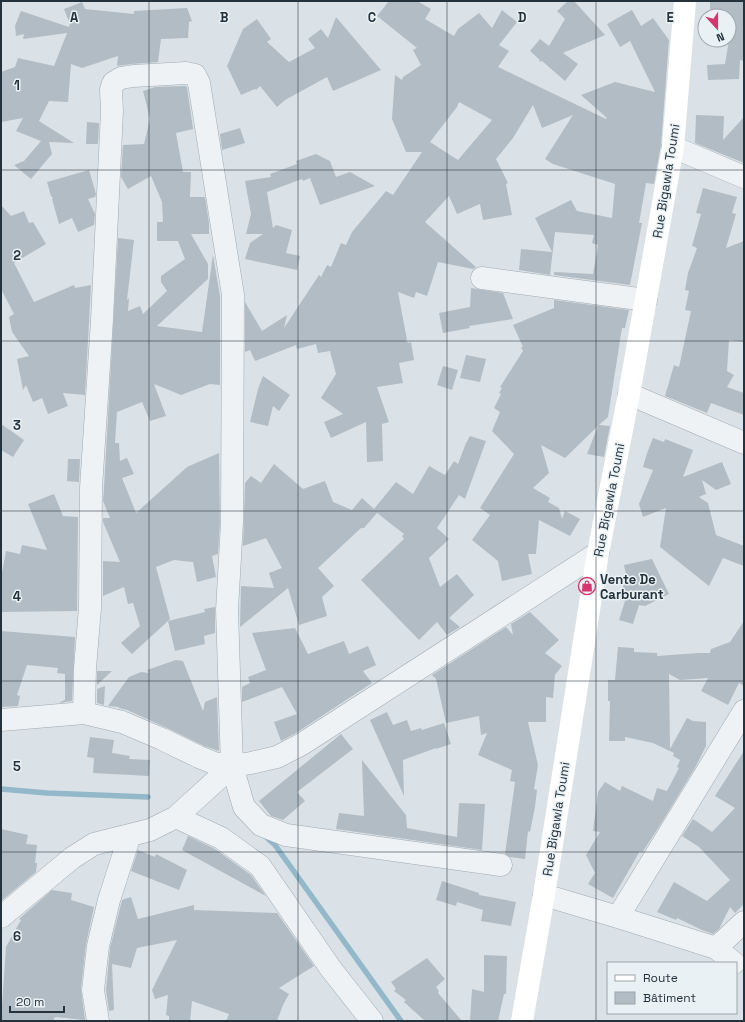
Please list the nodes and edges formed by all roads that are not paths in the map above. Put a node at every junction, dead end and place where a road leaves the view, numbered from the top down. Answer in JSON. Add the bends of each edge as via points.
{"nodes":[{"id":1,"x":685,"y":1,"type":"edge"},
{"id":2,"x":673,"y":147,"type":"junction"},
{"id":3,"x":744,"y":177,"type":"edge"},
{"id":4,"x":482,"y":278,"type":"dead end"},
{"id":5,"x":646,"y":300,"type":"junction"},
{"id":6,"x":629,"y":394,"type":"junction"},
{"id":7,"x":744,"y":443,"type":"edge"},
{"id":8,"x":598,"y":553,"type":"junction"},
{"id":9,"x":744,"y":711,"type":"edge"},
{"id":10,"x":84,"y":712,"type":"junction"},
{"id":11,"x":1,"y":720,"type":"edge"},
{"id":12,"x":232,"y":766,"type":"junction"},
{"id":13,"x":176,"y":817,"type":"junction"},
{"id":14,"x":130,"y":835,"type":"junction"},
{"id":15,"x":501,"y":865,"type":"dead end"},
{"id":16,"x":544,"y":896,"type":"junction"},
{"id":17,"x":1,"y":917,"type":"edge"},
{"id":18,"x":618,"y":917,"type":"junction"},
{"id":19,"x":744,"y":922,"type":"edge"},
{"id":20,"x":716,"y":948,"type":"junction"},
{"id":21,"x":733,"y":962,"type":"edge"},
{"id":22,"x":98,"y":1021,"type":"edge"},
{"id":23,"x":372,"y":1021,"type":"edge"},
{"id":24,"x":522,"y":1021,"type":"edge"}],
"edges":[{"from":1,"to":2,"type":"street","name":"Rue Bigawla Toumi"},
{"from":2,"to":3,"type":"street"},
{"from":2,"to":5,"type":"street","name":"Rue Bigawla Toumi"},
{"from":4,"to":5,"type":"street"},
{"from":5,"to":6,"type":"street","name":"Rue Bigawla Toumi"},
{"from":6,"to":7,"type":"street"},
{"from":6,"to":8,"type":"street","name":"Rue Bigawla Toumi"},
{"from":8,"to":12,"type":"street","via":[[302,744],[277,757]]},
{"from":8,"to":16,"type":"street","name":"Rue Bigawla Toumi"},
{"from":9,"to":18,"type":"street"},
{"from":10,"to":11,"type":"street"},
{"from":10,"to":12,"type":"street","via":[[122,722],[198,757]]},
{"from":10,"to":12,"type":"street","via":[[90,608],[91,488],[102,320],[111,90],[113,83],[121,78],[186,73],[195,76],[199,83],[233,295],[232,522],[227,610]]},
{"from":12,"to":13,"type":"street"},
{"from":12,"to":15,"type":"street","via":[[244,807],[261,825],[286,835]]},
{"from":13,"to":14,"type":"street","via":[[150,830]]},
{"from":13,"to":23,"type":"street","via":[[221,838],[260,866],[331,970]]},
{"from":14,"to":17,"type":"street","via":[[94,844],[72,858]]},
{"from":14,"to":22,"type":"street","via":[[109,900],[98,946],[93,990]]},
{"from":16,"to":18,"type":"street"},
{"from":16,"to":24,"type":"street","name":"Rue Bigawla Toumi"},
{"from":18,"to":20,"type":"street"},
{"from":19,"to":20,"type":"street"},
{"from":20,"to":21,"type":"street"}]}
